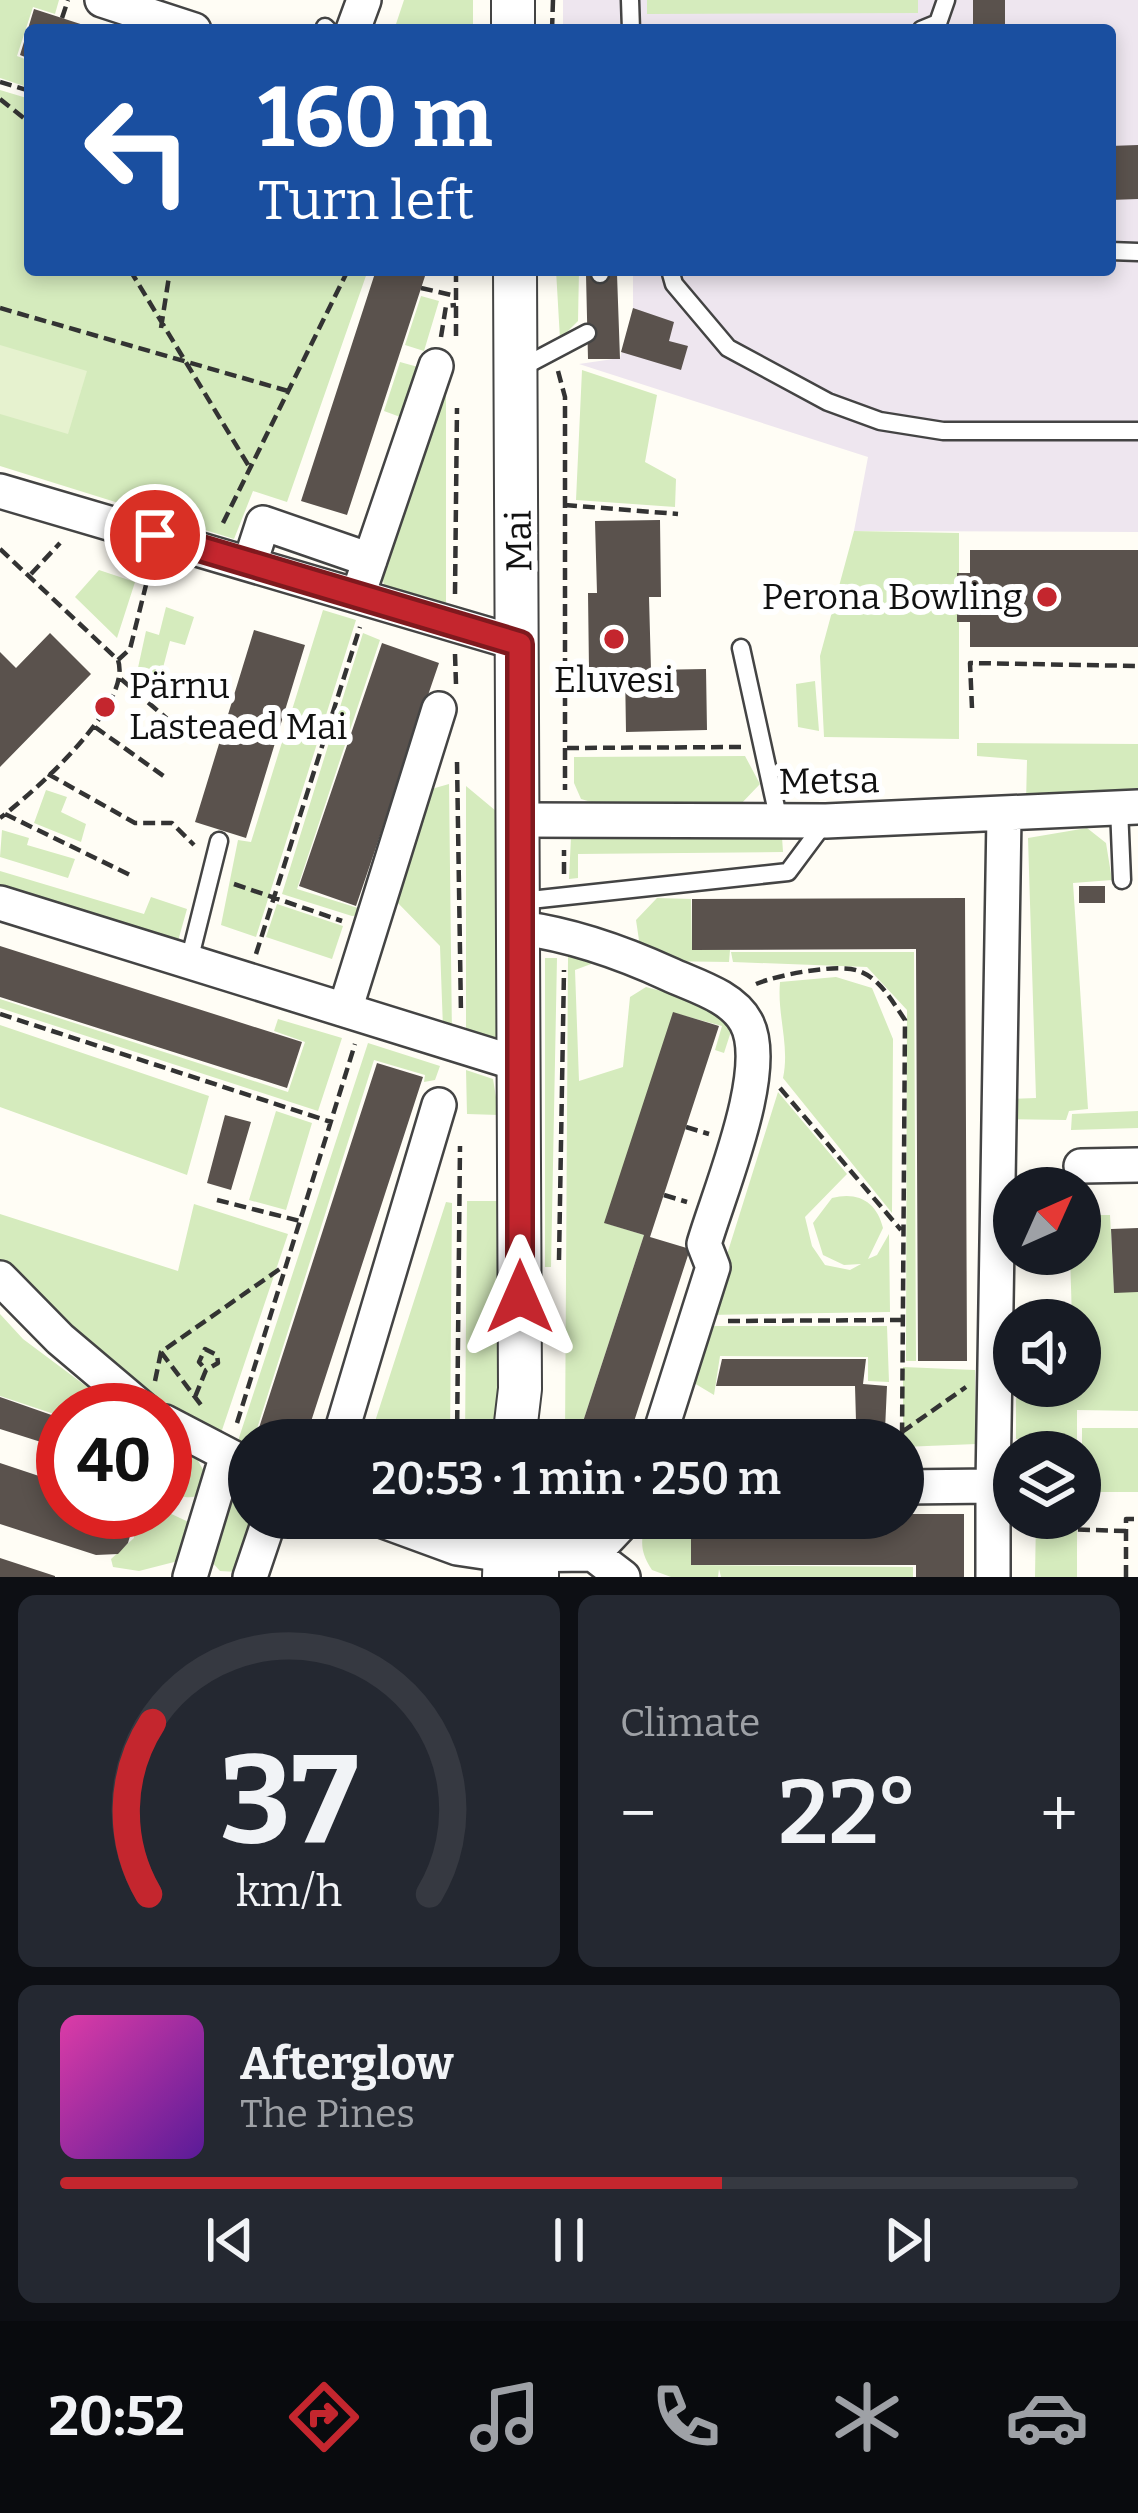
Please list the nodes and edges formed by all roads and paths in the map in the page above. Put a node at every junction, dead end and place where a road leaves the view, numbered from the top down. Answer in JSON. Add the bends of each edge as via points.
{"nodes":[{"id":1,"x":68,"y":0,"type":"edge"},
{"id":2,"x":102,"y":0,"type":"edge"},
{"id":3,"x":364,"y":0,"type":"edge"},
{"id":4,"x":62,"y":18,"type":"dead end"},
{"id":5,"x":176,"y":24,"type":"edge"},
{"id":6,"x":341,"y":24,"type":"edge"},
{"id":7,"x":0,"y":99,"type":"edge"},
{"id":8,"x":24,"y":118,"type":"edge"},
{"id":9,"x":133,"y":276,"type":"edge"},
{"id":10,"x":169,"y":276,"type":"edge"},
{"id":11,"x":345,"y":276,"type":"edge"},
{"id":12,"x":456,"y":276,"type":"edge"},
{"id":13,"x":516,"y":276,"type":"edge"},
{"id":14,"x":672,"y":276,"type":"edge"},
{"id":15,"x":421,"y":288,"type":"dead end"},
{"id":16,"x":456,"y":301,"type":"junction"},
{"id":17,"x":0,"y":308,"type":"edge"},
{"id":18,"x":161,"y":328,"type":"junction"},
{"id":19,"x":587,"y":333,"type":"dead end"},
{"id":20,"x":446,"y":355,"type":"junction"},
{"id":21,"x":184,"y":363,"type":"junction"},
{"id":22,"x":535,"y":363,"type":"junction"},
{"id":23,"x":288,"y":392,"type":"junction"},
{"id":24,"x":457,"y":405,"type":"dead end"},
{"id":25,"x":1138,"y":431,"type":"edge"},
{"id":26,"x":250,"y":468,"type":"junction"},
{"id":27,"x":0,"y":490,"type":"edge"},
{"id":28,"x":565,"y":505,"type":"junction"},
{"id":29,"x":77,"y":512,"type":"junction"},
{"id":30,"x":678,"y":514,"type":"dead end"},
{"id":31,"x":155,"y":535,"type":"junction"},
{"id":32,"x":0,"y":549,"type":"edge"},
{"id":33,"x":209,"y":551,"type":"junction"},
{"id":34,"x":370,"y":560,"type":"junction"},
{"id":35,"x":250,"y":563,"type":"junction"},
{"id":36,"x":29,"y":575,"type":"junction"},
{"id":37,"x":363,"y":597,"type":"junction"},
{"id":38,"x":455,"y":625,"type":"junction"},
{"id":39,"x":520,"y":644,"type":"junction"},
{"id":40,"x":741,"y":648,"type":"dead end"},
{"id":41,"x":118,"y":660,"type":"junction"},
{"id":42,"x":1138,"y":666,"type":"edge"},
{"id":43,"x":121,"y":679,"type":"junction"},
{"id":44,"x":447,"y":701,"type":"joint"},
{"id":45,"x":972,"y":708,"type":"dead end"},
{"id":46,"x":95,"y":727,"type":"junction"},
{"id":47,"x":180,"y":730,"type":"dead end"},
{"id":48,"x":457,"y":742,"type":"dead end"},
{"id":49,"x":565,"y":748,"type":"junction"},
{"id":50,"x":759,"y":748,"type":"junction"},
{"id":51,"x":48,"y":774,"type":"junction"},
{"id":52,"x":165,"y":777,"type":"dead end"},
{"id":53,"x":1128,"y":807,"type":"edge"},
{"id":54,"x":3,"y":816,"type":"edge"},
{"id":55,"x":1004,"y":816,"type":"junction"},
{"id":56,"x":520,"y":820,"type":"junction"},
{"id":57,"x":565,"y":820,"type":"junction"},
{"id":58,"x":779,"y":821,"type":"junction"},
{"id":59,"x":826,"y":821,"type":"junction"},
{"id":60,"x":219,"y":841,"type":"dead end"},
{"id":61,"x":212,"y":870,"type":"junction"},
{"id":62,"x":132,"y":876,"type":"dead end"},
{"id":63,"x":1122,"y":880,"type":"dead end"},
{"id":64,"x":274,"y":898,"type":"junction"},
{"id":65,"x":564,"y":898,"type":"junction"},
{"id":66,"x":0,"y":903,"type":"edge"},
{"id":67,"x":520,"y":914,"type":"junction"},
{"id":68,"x":370,"y":930,"type":"junction"},
{"id":69,"x":564,"y":934,"type":"junction"},
{"id":70,"x":188,"y":962,"type":"junction"},
{"id":71,"x":247,"y":980,"type":"junction"},
{"id":72,"x":723,"y":998,"type":"junction"},
{"id":73,"x":355,"y":1013,"type":"junction"},
{"id":74,"x":0,"y":1015,"type":"edge"},
{"id":75,"x":462,"y":1046,"type":"junction"},
{"id":76,"x":753,"y":1056,"type":"junction"},
{"id":77,"x":522,"y":1065,"type":"junction"},
{"id":78,"x":450,"y":1116,"type":"joint"},
{"id":79,"x":331,"y":1122,"type":"junction"},
{"id":80,"x":1138,"y":1165,"type":"edge"},
{"id":81,"x":1081,"y":1166,"type":"dead end"},
{"id":82,"x":217,"y":1200,"type":"dead end"},
{"id":83,"x":300,"y":1221,"type":"junction"},
{"id":84,"x":903,"y":1233,"type":"junction"},
{"id":85,"x":560,"y":1260,"type":"dead end"},
{"id":86,"x":284,"y":1266,"type":"junction"},
{"id":87,"x":0,"y":1278,"type":"edge"},
{"id":88,"x":996,"y":1299,"type":"edge"},
{"id":89,"x":696,"y":1321,"type":"junction"},
{"id":90,"x":903,"y":1321,"type":"junction"},
{"id":91,"x":993,"y":1368,"type":"edge"},
{"id":92,"x":206,"y":1370,"type":"dead end"},
{"id":93,"x":112,"y":1383,"type":"edge"},
{"id":94,"x":520,"y":1389,"type":"junction"},
{"id":95,"x":195,"y":1397,"type":"junction"},
{"id":96,"x":245,"y":1419,"type":"edge"},
{"id":97,"x":346,"y":1419,"type":"edge"},
{"id":98,"x":457,"y":1419,"type":"edge"},
{"id":99,"x":516,"y":1419,"type":"edge"},
{"id":100,"x":524,"y":1419,"type":"edge"},
{"id":101,"x":665,"y":1419,"type":"edge"},
{"id":102,"x":902,"y":1419,"type":"edge"},
{"id":103,"x":924,"y":1420,"type":"edge"},
{"id":104,"x":192,"y":1434,"type":"edge"},
{"id":105,"x":228,"y":1443,"type":"edge"},
{"id":106,"x":228,"y":1450,"type":"edge"},
{"id":107,"x":228,"y":1480,"type":"edge"},
{"id":108,"x":993,"y":1486,"type":"edge"},
{"id":109,"x":924,"y":1487,"type":"edge"},
{"id":110,"x":1138,"y":1519,"type":"edge"},
{"id":111,"x":1101,"y":1530,"type":"edge"},
{"id":112,"x":1126,"y":1531,"type":"junction"},
{"id":113,"x":263,"y":1539,"type":"edge"},
{"id":114,"x":432,"y":1539,"type":"edge"},
{"id":115,"x":607,"y":1539,"type":"edge"},
{"id":116,"x":993,"y":1539,"type":"edge"},
{"id":117,"x":521,"y":1550,"type":"edge"},
{"id":118,"x":593,"y":1554,"type":"junction"},
{"id":119,"x":199,"y":1575,"type":"edge"},
{"id":120,"x":250,"y":1577,"type":"edge"},
{"id":121,"x":623,"y":1577,"type":"edge"},
{"id":122,"x":993,"y":1577,"type":"edge"},
{"id":123,"x":1126,"y":1577,"type":"edge"}],
"edges":[{"from":1,"to":4,"type":"path"},
{"from":2,"to":5,"type":"street"},
{"from":3,"to":6,"type":"street"},
{"from":7,"to":8,"type":"path"},
{"from":9,"to":18,"type":"path"},
{"from":10,"to":18,"type":"path"},
{"from":11,"to":23,"type":"path"},
{"from":12,"to":16,"type":"path"},
{"from":13,"to":22,"type":"street","name":"Mai"},
{"from":14,"to":25,"type":"lane","via":[[728,347],[880,421],[943,431]]},
{"from":15,"to":16,"type":"path"},
{"from":16,"to":20,"type":"path"},
{"from":16,"to":20,"type":"path","via":[[446,305]]},
{"from":17,"to":21,"type":"path"},
{"from":18,"to":21,"type":"path"},
{"from":19,"to":22,"type":"lane"},
{"from":20,"to":34,"type":"street"},
{"from":21,"to":23,"type":"path"},
{"from":21,"to":26,"type":"path"},
{"from":22,"to":28,"type":"path","via":[[565,397]]},
{"from":22,"to":39,"type":"street","name":"Mai"},
{"from":23,"to":26,"type":"path"},
{"from":24,"to":38,"type":"path"},
{"from":26,"to":33,"type":"path"},
{"from":27,"to":29,"type":"street"},
{"from":28,"to":30,"type":"path"},
{"from":28,"to":49,"type":"path"},
{"from":29,"to":31,"type":"street"},
{"from":29,"to":36,"type":"path"},
{"from":31,"to":33,"type":"street"},
{"from":31,"to":41,"type":"path","via":[[130,649]]},
{"from":32,"to":36,"type":"path"},
{"from":33,"to":35,"type":"street"},
{"from":34,"to":35,"type":"street","via":[[263,523]]},
{"from":34,"to":37,"type":"street"},
{"from":35,"to":37,"type":"street"},
{"from":36,"to":41,"type":"path"},
{"from":37,"to":38,"type":"street"},
{"from":37,"to":64,"type":"path"},
{"from":38,"to":39,"type":"street"},
{"from":38,"to":44,"type":"path"},
{"from":39,"to":56,"type":"street","name":"Mai"},
{"from":40,"to":50,"type":"lane"},
{"from":41,"to":43,"type":"path"},
{"from":42,"to":45,"type":"path","via":[[970,663]]},
{"from":43,"to":46,"type":"path"},
{"from":43,"to":47,"type":"path"},
{"from":44,"to":68,"type":"street"},
{"from":46,"to":51,"type":"path"},
{"from":46,"to":52,"type":"path"},
{"from":48,"to":75,"type":"path"},
{"from":49,"to":50,"type":"path"},
{"from":49,"to":57,"type":"path"},
{"from":50,"to":58,"type":"lane"},
{"from":51,"to":54,"type":"path"},
{"from":51,"to":61,"type":"path","via":[[135,823],[172,823]]},
{"from":53,"to":55,"type":"street","name":"Metsa"},
{"from":53,"to":63,"type":"lane"},
{"from":54,"to":62,"type":"path"},
{"from":55,"to":59,"type":"street","name":"Metsa"},
{"from":55,"to":88,"type":"street"},
{"from":56,"to":57,"type":"street","name":"Metsa"},
{"from":56,"to":67,"type":"street","name":"Mai"},
{"from":57,"to":58,"type":"street","name":"Metsa"},
{"from":57,"to":65,"type":"path"},
{"from":58,"to":59,"type":"street","name":"Metsa"},
{"from":59,"to":65,"type":"lane","via":[[788,872]]},
{"from":60,"to":61,"type":"lane"},
{"from":61,"to":64,"type":"path"},
{"from":61,"to":70,"type":"lane"},
{"from":64,"to":68,"type":"path"},
{"from":64,"to":71,"type":"path"},
{"from":65,"to":67,"type":"lane"},
{"from":66,"to":70,"type":"street"},
{"from":67,"to":69,"type":"street"},
{"from":67,"to":77,"type":"street","name":"Mai"},
{"from":68,"to":73,"type":"street"},
{"from":69,"to":72,"type":"street"},
{"from":69,"to":85,"type":"path"},
{"from":70,"to":71,"type":"street"},
{"from":71,"to":73,"type":"street"},
{"from":72,"to":76,"type":"street","via":[[745,1019]]},
{"from":72,"to":84,"type":"path","via":[[780,974],[858,970],[884,989],[904,1020]]},
{"from":73,"to":75,"type":"street"},
{"from":73,"to":79,"type":"path"},
{"from":74,"to":79,"type":"path"},
{"from":75,"to":77,"type":"street"},
{"from":76,"to":84,"type":"path"},
{"from":76,"to":89,"type":"street","via":[[704,1244],[713,1267]]},
{"from":77,"to":94,"type":"street","name":"Mai"},
{"from":78,"to":97,"type":"street"},
{"from":78,"to":98,"type":"path"},
{"from":79,"to":83,"type":"path"},
{"from":80,"to":81,"type":"street"},
{"from":82,"to":83,"type":"path"},
{"from":83,"to":86,"type":"path"},
{"from":84,"to":90,"type":"path"},
{"from":86,"to":95,"type":"path","via":[[160,1352]]},
{"from":86,"to":96,"type":"path"},
{"from":87,"to":93,"type":"street"},
{"from":89,"to":90,"type":"path"},
{"from":89,"to":101,"type":"street"},
{"from":90,"to":102,"type":"path"},
{"from":91,"to":103,"type":"path"},
{"from":92,"to":95,"type":"path"},
{"from":94,"to":99,"type":"street","name":"Mai"},
{"from":94,"to":100,"type":"street","name":"Mai"},
{"from":95,"to":105,"type":"path"},
{"from":104,"to":106,"type":"street"},
{"from":107,"to":119,"type":"street"},
{"from":108,"to":109,"type":"street"},
{"from":110,"to":112,"type":"path","via":[[1126,1519]]},
{"from":111,"to":112,"type":"path"},
{"from":112,"to":123,"type":"path"},
{"from":113,"to":120,"type":"street"},
{"from":114,"to":117,"type":"street"},
{"from":115,"to":118,"type":"street"},
{"from":116,"to":122,"type":"street"},
{"from":117,"to":118,"type":"street"},
{"from":118,"to":121,"type":"street"}]}
